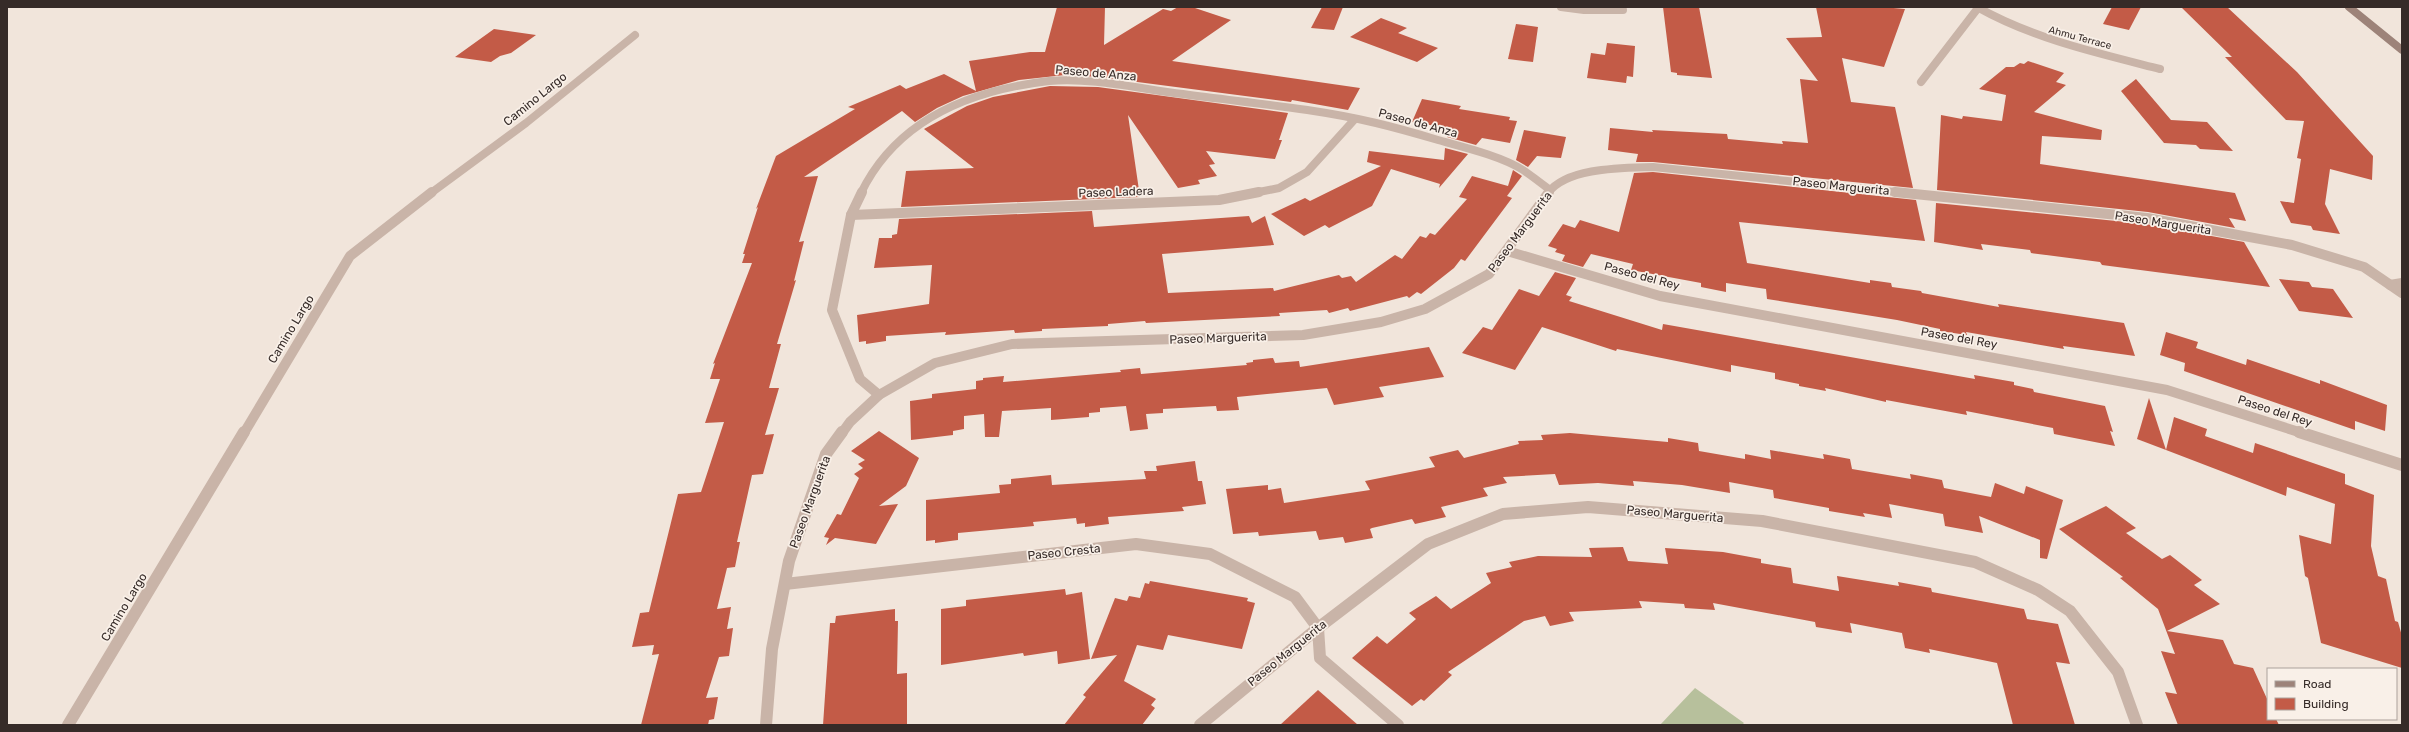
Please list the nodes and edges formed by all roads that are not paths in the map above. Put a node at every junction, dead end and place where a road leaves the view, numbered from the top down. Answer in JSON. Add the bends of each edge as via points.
{"nodes":[{"id":1,"x":1561,"y":7,"type":"edge"},
{"id":2,"x":1977,"y":7,"type":"edge"},
{"id":3,"x":2349,"y":7,"type":"edge"},
{"id":4,"x":1625,"y":8,"type":"edge"},
{"id":5,"x":635,"y":35,"type":"dead end"},
{"id":6,"x":2402,"y":50,"type":"edge"},
{"id":7,"x":2160,"y":69,"type":"dead end"},
{"id":8,"x":1921,"y":82,"type":"dead end"},
{"id":9,"x":1354,"y":120,"type":"junction"},
{"id":10,"x":1550,"y":190,"type":"junction"},
{"id":11,"x":851,"y":215,"type":"junction"},
{"id":12,"x":1507,"y":251,"type":"junction"},
{"id":13,"x":2402,"y":283,"type":"edge"},
{"id":14,"x":2390,"y":285,"type":"junction"},
{"id":15,"x":2402,"y":293,"type":"edge"},
{"id":16,"x":879,"y":395,"type":"junction"},
{"id":17,"x":2402,"y":465,"type":"edge"},
{"id":18,"x":784,"y":584,"type":"junction"},
{"id":19,"x":1318,"y":628,"type":"junction"},
{"id":20,"x":68,"y":725,"type":"edge"},
{"id":21,"x":766,"y":725,"type":"edge"},
{"id":22,"x":1200,"y":725,"type":"edge"},
{"id":23,"x":1398,"y":725,"type":"edge"},
{"id":24,"x":2136,"y":725,"type":"edge"}],
"edges":[{"from":1,"to":4,"type":"street","via":[[1584,10]]},
{"from":2,"to":7,"type":"street","name":"Ahmu Terrace","via":[[2051,41]]},
{"from":2,"to":8,"type":"street"},
{"from":3,"to":6,"type":"main road"},
{"from":5,"to":20,"type":"street","name":"Camino Largo","via":[[526,124],[402,214],[350,256]]},
{"from":9,"to":10,"type":"street","name":"Paseo de Anza","via":[[1376,123],[1477,151],[1522,169]]},
{"from":9,"to":11,"type":"street","name":"Paseo Ladera","via":[[1307,172],[1279,188],[1220,200]]},
{"from":9,"to":11,"type":"street","name":"Paseo de Anza","via":[[1318,112],[1090,82],[1050,81],[1005,89],[960,102],[925,118],[906,133],[871,173]]},
{"from":10,"to":12,"type":"street","name":"Paseo Marguerita"},
{"from":10,"to":14,"type":"street","name":"Paseo Marguerita","via":[[1572,176],[1615,168],[1653,167],[2147,218],[2292,245],[2364,267]]},
{"from":11,"to":16,"type":"street","name":"Paseo de Anza","via":[[832,310],[860,379]]},
{"from":12,"to":16,"type":"street","name":"Paseo Marguerita","via":[[1489,274],[1425,309],[1381,322],[1303,336],[1012,344],[935,363]]},
{"from":12,"to":17,"type":"street","name":"Paseo del Rey","via":[[1660,296],[2167,390]]},
{"from":13,"to":14,"type":"street"},
{"from":14,"to":15,"type":"street","name":"Paseo Marguerita"},
{"from":16,"to":18,"type":"street","name":"Paseo Marguerita","via":[[850,422],[826,454],[789,561]]},
{"from":18,"to":19,"type":"street","name":"Paseo Cresta","via":[[1136,544],[1210,554],[1295,597]]},
{"from":18,"to":21,"type":"street","name":"Paseo Marguerita","via":[[772,649]]},
{"from":19,"to":22,"type":"street","name":"Paseo Marguerita"},
{"from":19,"to":23,"type":"street","via":[[1320,658]]},
{"from":19,"to":24,"type":"street","name":"Paseo Marguerita","via":[[1428,544],[1503,514],[1588,507],[1762,521],[1975,562],[2038,590],[2070,611],[2118,672]]}]}
